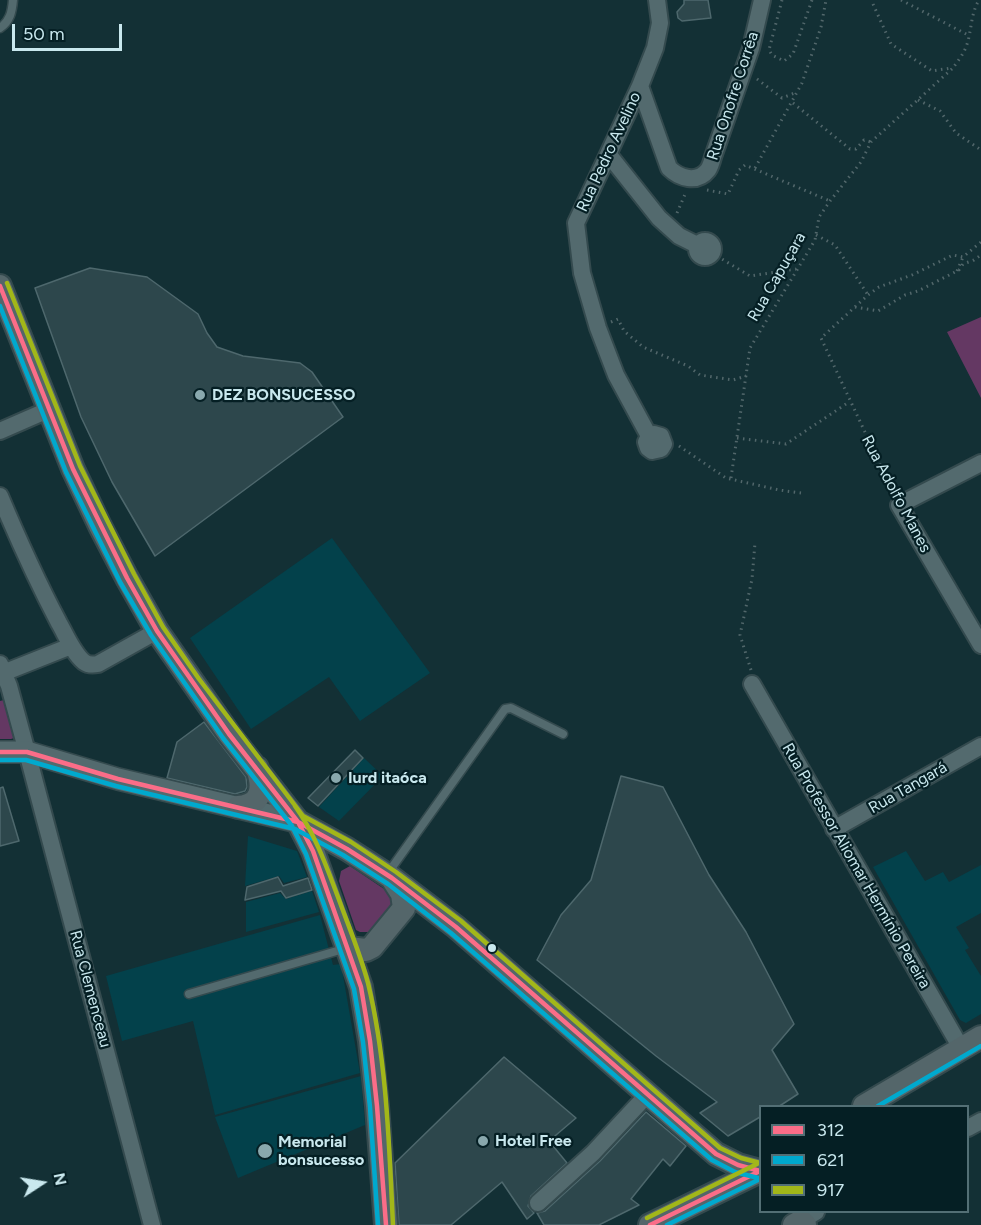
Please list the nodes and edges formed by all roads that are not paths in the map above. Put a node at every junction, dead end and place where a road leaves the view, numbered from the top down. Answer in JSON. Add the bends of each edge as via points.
{"nodes":[{"id":1,"x":14,"y":0,"type":"edge"},
{"id":2,"x":657,"y":0,"type":"edge"},
{"id":3,"x":762,"y":0,"type":"edge"},
{"id":4,"x":0,"y":28,"type":"edge"},
{"id":5,"x":640,"y":86,"type":"junction"},
{"id":6,"x":609,"y":155,"type":"junction"},
{"id":7,"x":705,"y":249,"type":"road end"},
{"id":8,"x":0,"y":286,"type":"edge"},
{"id":9,"x":48,"y":410,"type":"junction"},
{"id":10,"x":0,"y":430,"type":"edge"},
{"id":11,"x":656,"y":437,"type":"road end"},
{"id":12,"x":981,"y":464,"type":"edge"},
{"id":13,"x":0,"y":496,"type":"edge"},
{"id":14,"x":157,"y":631,"type":"junction"},
{"id":15,"x":981,"y":645,"type":"edge"},
{"id":16,"x":71,"y":646,"type":"junction"},
{"id":17,"x":3,"y":679,"type":"edge"},
{"id":18,"x":752,"y":684,"type":"road end"},
{"id":19,"x":563,"y":734,"type":"dead end"},
{"id":20,"x":981,"y":746,"type":"edge"},
{"id":21,"x":0,"y":752,"type":"edge"},
{"id":22,"x":27,"y":752,"type":"junction"},
{"id":23,"x":257,"y":768,"type":"junction"},
{"id":24,"x":238,"y":807,"type":"junction"},
{"id":25,"x":298,"y":822,"type":"junction"},
{"id":26,"x":834,"y":829,"type":"junction"},
{"id":27,"x":389,"y":876,"type":"junction"},
{"id":28,"x":348,"y":948,"type":"junction"},
{"id":29,"x":189,"y":994,"type":"dead end"},
{"id":30,"x":981,"y":1037,"type":"edge"},
{"id":31,"x":961,"y":1048,"type":"junction"},
{"id":32,"x":647,"y":1095,"type":"junction"},
{"id":33,"x":867,"y":1105,"type":"edge"},
{"id":34,"x":728,"y":1161,"type":"junction"},
{"id":35,"x":759,"y":1171,"type":"edge"},
{"id":36,"x":759,"y":1172,"type":"edge"},
{"id":37,"x":718,"y":1194,"type":"junction"},
{"id":38,"x":538,"y":1203,"type":"dead end"},
{"id":39,"x":152,"y":1225,"type":"edge"},
{"id":40,"x":386,"y":1225,"type":"edge"},
{"id":41,"x":650,"y":1225,"type":"edge"}],
"edges":[{"from":1,"to":4,"type":"lane","via":[[8,22]]},
{"from":2,"to":5,"type":"street","name":"Rua Pedro Avelino","via":[[658,37]]},
{"from":3,"to":5,"type":"street","name":"Rua Onofre Corrêa","via":[[751,48],[708,171],[688,178],[675,173],[666,161]]},
{"from":5,"to":6,"type":"street","name":"Rua Pedro Avelino"},
{"from":6,"to":7,"type":"street","via":[[669,229]]},
{"from":6,"to":11,"type":"street","name":"Rua Pedro Avelino","via":[[577,218],[582,273],[616,375]]},
{"from":8,"to":9,"type":"main road"},
{"from":9,"to":10,"type":"street"},
{"from":9,"to":14,"type":"main road","via":[[100,526]]},
{"from":12,"to":15,"type":"street","name":"Rua Adolfo Manes","via":[[899,506]]},
{"from":13,"to":16,"type":"street"},
{"from":14,"to":16,"type":"street","via":[[93,664],[84,662]]},
{"from":14,"to":23,"type":"main road"},
{"from":16,"to":17,"type":"street"},
{"from":17,"to":22,"type":"street","name":"Rua Clemenceau"},
{"from":18,"to":26,"type":"street","name":"Rua Professor Aliomar Hermínio Pereira"},
{"from":19,"to":27,"type":"lane","via":[[512,708],[505,709]]},
{"from":20,"to":26,"type":"street","name":"Rua Tangará"},
{"from":21,"to":22,"type":"street"},
{"from":22,"to":24,"type":"street","via":[[118,779]]},
{"from":22,"to":39,"type":"street","name":"Rua Clemenceau"},
{"from":23,"to":24,"type":"main road","via":[[261,783],[258,798]]},
{"from":23,"to":25,"type":"main road"},
{"from":24,"to":25,"type":"street"},
{"from":25,"to":27,"type":"main road"},
{"from":25,"to":28,"type":"main road","via":[[313,851]]},
{"from":26,"to":31,"type":"street","name":"Rua Professor Aliomar Hermínio Pereira"},
{"from":27,"to":28,"type":"main road","via":[[402,894],[404,908],[372,947]]},
{"from":27,"to":32,"type":"main road","via":[[456,927]]},
{"from":28,"to":29,"type":"lane"},
{"from":28,"to":40,"type":"main road","via":[[361,987],[370,1041]]},
{"from":30,"to":31,"type":"main road"},
{"from":31,"to":33,"type":"main road"},
{"from":32,"to":34,"type":"main road"},
{"from":32,"to":38,"type":"street","via":[[593,1154]]},
{"from":34,"to":35,"type":"main road"},
{"from":34,"to":37,"type":"main road"},
{"from":36,"to":37,"type":"main road"},
{"from":37,"to":41,"type":"main road"}]}
